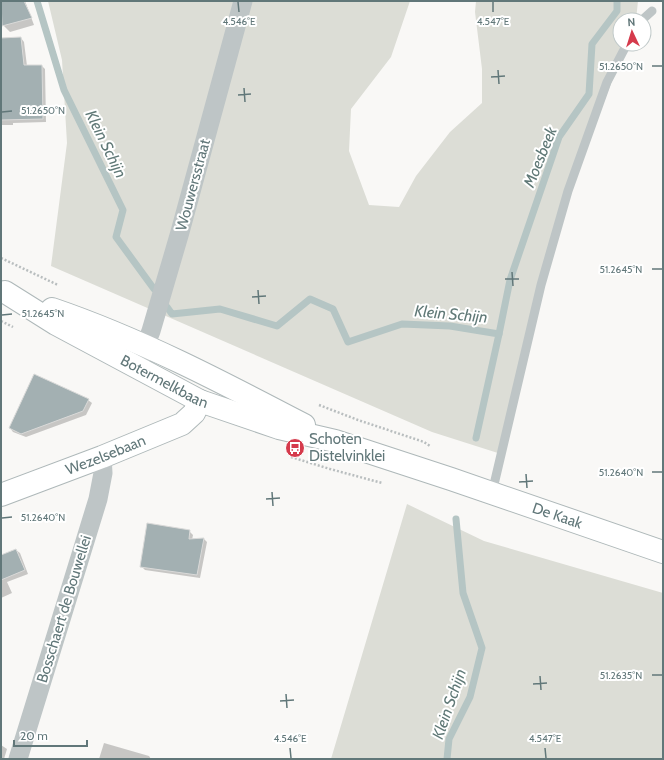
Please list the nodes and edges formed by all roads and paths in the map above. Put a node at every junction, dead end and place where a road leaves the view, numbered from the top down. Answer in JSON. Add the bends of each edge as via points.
{"nodes":[{"id":1,"x":243,"y":1,"type":"edge"},
{"id":2,"x":623,"y":52,"type":"edge"},
{"id":3,"x":3,"y":291,"type":"edge"},
{"id":4,"x":145,"y":346,"type":"junction"},
{"id":5,"x":137,"y":366,"type":"junction"},
{"id":6,"x":200,"y":401,"type":"junction"},
{"id":7,"x":315,"y":404,"type":"dead end"},
{"id":8,"x":336,"y":441,"type":"junction"},
{"id":9,"x":102,"y":457,"type":"junction"},
{"id":10,"x":451,"y":479,"type":"junction"},
{"id":11,"x":492,"y":493,"type":"junction"},
{"id":12,"x":1,"y":495,"type":"edge"},
{"id":13,"x":663,"y":552,"type":"edge"},
{"id":14,"x":18,"y":759,"type":"edge"}],
"edges":[{"from":1,"to":4,"type":"street","name":"Wouwersstraat","via":[[180,232]]},
{"from":2,"to":11,"type":"lane","via":[[607,82],[568,191],[541,285]]},
{"from":3,"to":4,"type":"main road","name":"Botermelkbaan"},
{"from":3,"to":5,"type":"main road","name":"Botermelkbaan","via":[[56,324]]},
{"from":4,"to":5,"type":"street","name":"Wouwersstraat"},
{"from":4,"to":8,"type":"main road","name":"Botermelkbaan"},
{"from":5,"to":6,"type":"main road","name":"Botermelkbaan"},
{"from":6,"to":8,"type":"main road","name":"Botermelkbaan","via":[[279,428]]},
{"from":6,"to":9,"type":"main road","name":"Wezelsebaan","via":[[194,413],[182,424]]},
{"from":7,"to":10,"type":"path","via":[[424,442],[440,455]]},
{"from":8,"to":10,"type":"main road","name":"Botermelkbaan"},
{"from":9,"to":12,"type":"main road","name":"Wezelsebaan"},
{"from":9,"to":14,"type":"street","name":"Bosschaert de Bouwellei","via":[[103,473],[98,499]]},
{"from":10,"to":11,"type":"main road","name":"De Kaak"},
{"from":11,"to":13,"type":"main road","name":"De Kaak"}]}
